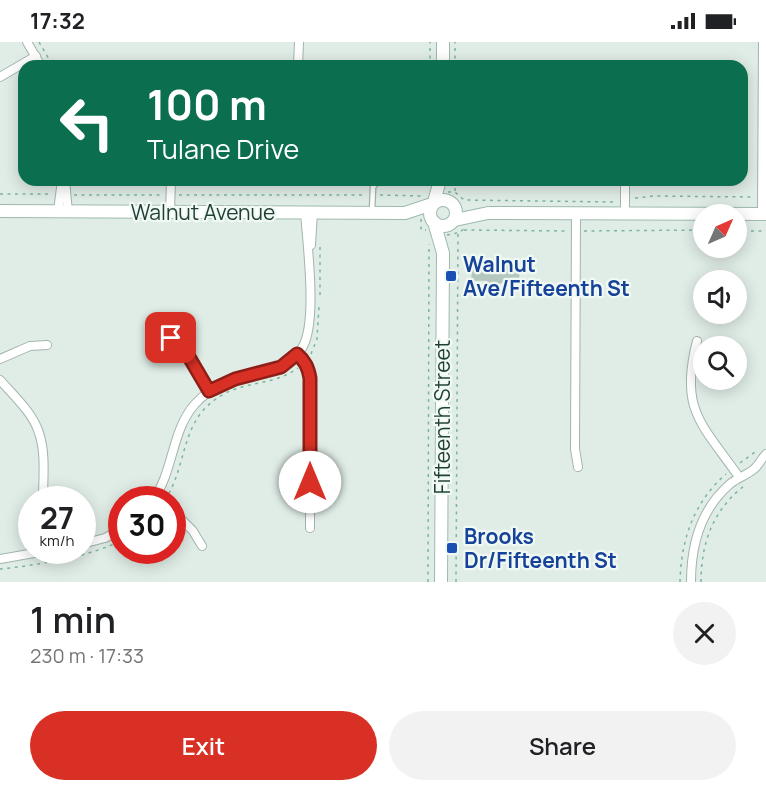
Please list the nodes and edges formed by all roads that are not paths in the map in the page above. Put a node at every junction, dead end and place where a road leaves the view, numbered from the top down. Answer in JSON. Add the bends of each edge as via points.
{"nodes":[{"id":1,"x":27,"y":42,"type":"edge"},
{"id":2,"x":299,"y":42,"type":"edge"},
{"id":3,"x":443,"y":42,"type":"edge"},
{"id":4,"x":763,"y":42,"type":"edge"},
{"id":5,"x":36,"y":56,"type":"junction"},
{"id":6,"x":29,"y":60,"type":"edge"},
{"id":7,"x":38,"y":60,"type":"edge"},
{"id":8,"x":298,"y":60,"type":"edge"},
{"id":9,"x":443,"y":60,"type":"edge"},
{"id":10,"x":18,"y":66,"type":"edge"},
{"id":11,"x":0,"y":77,"type":"edge"},
{"id":12,"x":64,"y":186,"type":"edge"},
{"id":13,"x":171,"y":186,"type":"edge"},
{"id":14,"x":374,"y":186,"type":"edge"},
{"id":15,"x":437,"y":186,"type":"edge"},
{"id":16,"x":447,"y":186,"type":"edge"},
{"id":17,"x":625,"y":186,"type":"edge"},
{"id":18,"x":427,"y":211,"type":"junction"},
{"id":19,"x":0,"y":212,"type":"edge"},
{"id":20,"x":63,"y":212,"type":"junction"},
{"id":21,"x":170,"y":212,"type":"junction"},
{"id":22,"x":309,"y":212,"type":"junction"},
{"id":23,"x":372,"y":212,"type":"junction"},
{"id":24,"x":458,"y":213,"type":"junction"},
{"id":25,"x":576,"y":213,"type":"junction"},
{"id":26,"x":625,"y":213,"type":"junction"},
{"id":27,"x":764,"y":214,"type":"edge"},
{"id":28,"x":442,"y":252,"type":"junction"},
{"id":29,"x":171,"y":338,"type":"dead end"},
{"id":30,"x":47,"y":345,"type":"dead end"},
{"id":31,"x":297,"y":354,"type":"junction"},
{"id":32,"x":0,"y":358,"type":"edge"},
{"id":33,"x":693,"y":359,"type":"edge"},
{"id":34,"x":0,"y":380,"type":"edge"},
{"id":35,"x":209,"y":391,"type":"junction"},
{"id":36,"x":766,"y":454,"type":"edge"},
{"id":37,"x":578,"y":467,"type":"dead end"},
{"id":38,"x":739,"y":477,"type":"junction"},
{"id":39,"x":42,"y":486,"type":"edge"},
{"id":40,"x":162,"y":486,"type":"edge"},
{"id":41,"x":186,"y":524,"type":"edge"},
{"id":42,"x":310,"y":528,"type":"dead end"},
{"id":43,"x":202,"y":546,"type":"dead end"},
{"id":44,"x":18,"y":556,"type":"edge"},
{"id":45,"x":0,"y":559,"type":"edge"},
{"id":46,"x":441,"y":582,"type":"edge"},
{"id":47,"x":691,"y":582,"type":"edge"}],
"edges":[{"from":1,"to":5,"type":"street"},
{"from":2,"to":8,"type":"street"},
{"from":3,"to":9,"type":"street"},
{"from":4,"to":27,"type":"street"},
{"from":5,"to":6,"type":"street"},
{"from":5,"to":7,"type":"street"},
{"from":10,"to":11,"type":"street"},
{"from":12,"to":20,"type":"street"},
{"from":13,"to":21,"type":"street"},
{"from":14,"to":23,"type":"lane"},
{"from":15,"to":18,"type":"street"},
{"from":16,"to":24,"type":"street","name":"Fifteenth Street"},
{"from":17,"to":26,"type":"street"},
{"from":18,"to":23,"type":"street","name":"Walnut Avenue"},
{"from":18,"to":24,"type":"street","via":[[441,199]]},
{"from":18,"to":24,"type":"street","via":[[445,226]]},
{"from":18,"to":28,"type":"street","name":"Fifteenth Street"},
{"from":19,"to":20,"type":"street","name":"Walnut Avenue"},
{"from":20,"to":21,"type":"street","name":"Walnut Avenue"},
{"from":21,"to":22,"type":"street","name":"Walnut Avenue"},
{"from":22,"to":23,"type":"street","name":"Walnut Avenue"},
{"from":22,"to":31,"type":"street","via":[[309,327]]},
{"from":24,"to":25,"type":"street"},
{"from":24,"to":28,"type":"street","name":"Fifteenth Street"},
{"from":25,"to":26,"type":"street"},
{"from":25,"to":37,"type":"street"},
{"from":26,"to":27,"type":"street"},
{"from":28,"to":46,"type":"street","name":"Fifteenth Street"},
{"from":29,"to":35,"type":"street","via":[[189,357]]},
{"from":30,"to":32,"type":"street","via":[[30,346]]},
{"from":31,"to":35,"type":"street","via":[[281,367],[235,379]]},
{"from":31,"to":42,"type":"street","via":[[307,364],[310,378]]},
{"from":33,"to":38,"type":"street","via":[[692,404],[729,471]]},
{"from":34,"to":39,"type":"street","via":[[39,431]]},
{"from":35,"to":40,"type":"street","via":[[181,424]]},
{"from":36,"to":38,"type":"street","via":[[752,470]]},
{"from":38,"to":47,"type":"street","via":[[718,496],[700,525],[693,547]]},
{"from":41,"to":43,"type":"street"},
{"from":44,"to":45,"type":"street"}]}
